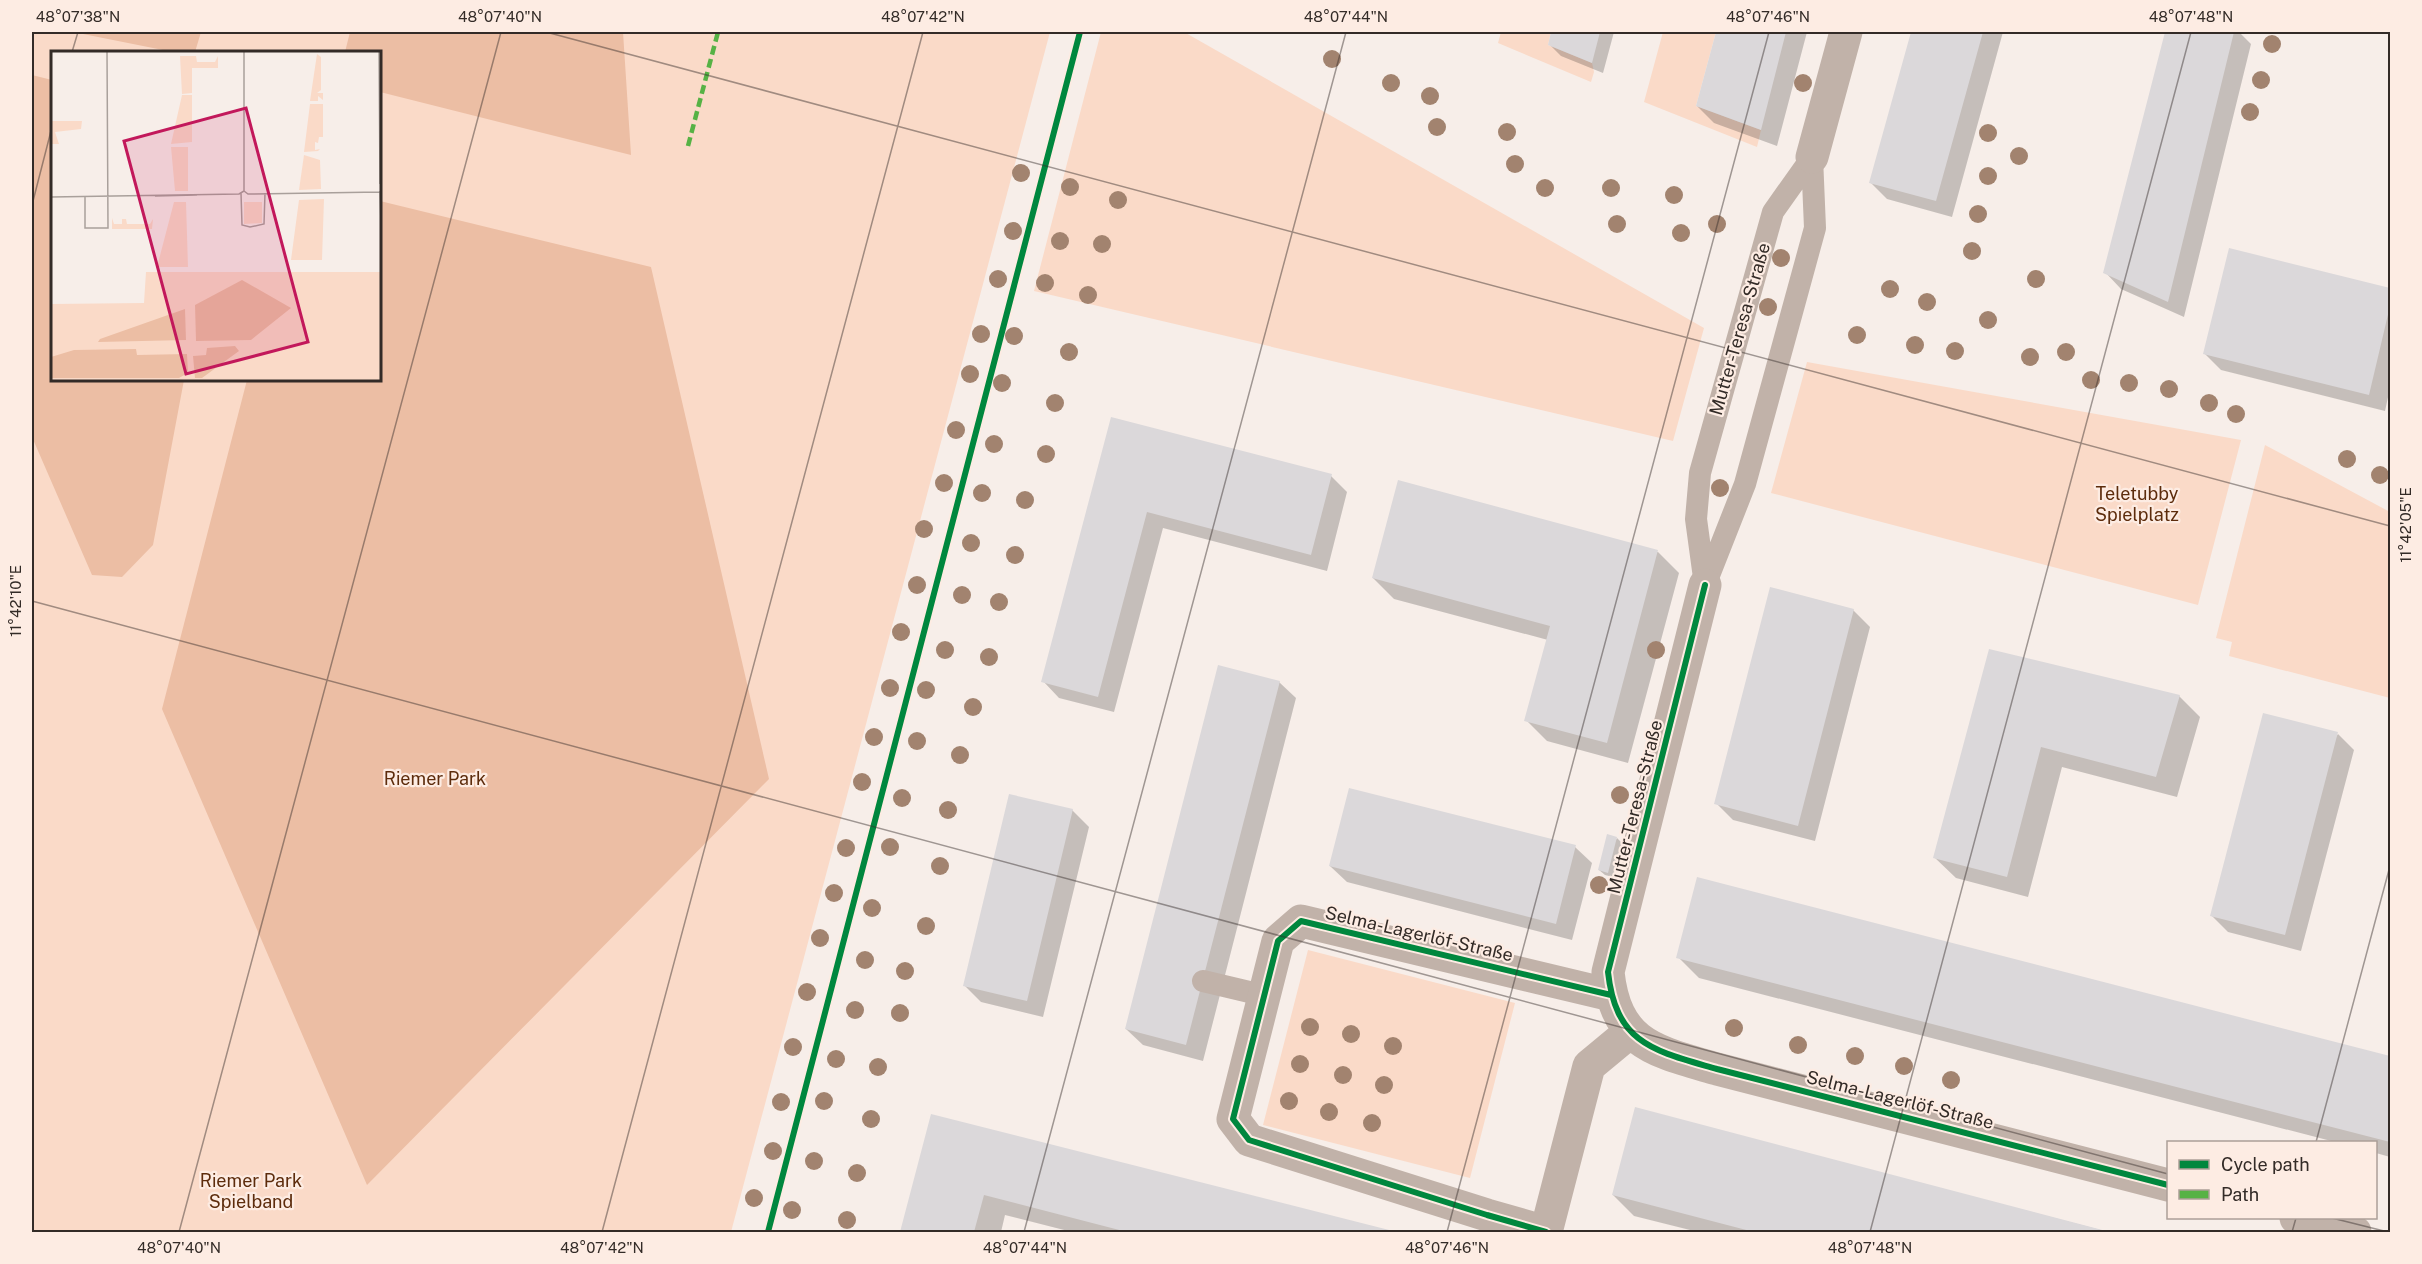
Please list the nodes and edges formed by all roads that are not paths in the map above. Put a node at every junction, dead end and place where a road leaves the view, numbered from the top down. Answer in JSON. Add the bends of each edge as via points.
{"nodes":[{"id":1,"x":1846,"y":32,"type":"edge"},
{"id":2,"x":1812,"y":157,"type":"junction"},
{"id":3,"x":1705,"y":585,"type":"junction"},
{"id":4,"x":1203,"y":981,"type":"dead end"},
{"id":5,"x":1262,"y":995,"type":"junction"},
{"id":6,"x":1611,"y":995,"type":"junction"},
{"id":7,"x":1630,"y":1032,"type":"junction"},
{"id":8,"x":2167,"y":1184,"type":"edge"},
{"id":9,"x":2300,"y":1219,"type":"edge"},
{"id":10,"x":1546,"y":1232,"type":"edge"},
{"id":11,"x":2355,"y":1233,"type":"edge"}],
"edges":[{"from":1,"to":2,"type":"street","name":"Mutter-Teresa-Straße"},
{"from":2,"to":3,"type":"lane","name":"Mutter-Teresa-Straße","via":[[1815,228],[1745,484]]},
{"from":2,"to":3,"type":"lane","name":"Mutter-Teresa-Straße","via":[[1773,212],[1700,473],[1696,519]]},
{"from":3,"to":6,"type":"street","name":"Mutter-Teresa-Straße","via":[[1608,972]]},
{"from":4,"to":5,"type":"lane"},
{"from":5,"to":6,"type":"street","name":"Selma-Lagerlöf-Straße","via":[[1278,941],[1301,921]]},
{"from":5,"to":10,"type":"street","name":"Selma-Lagerlöf-Straße","via":[[1233,1119],[1249,1140]]},
{"from":6,"to":7,"type":"street","name":"Mutter-Teresa-Straße","via":[[1618,1016]]},
{"from":7,"to":8,"type":"street","name":"Selma-Lagerlöf-Straße","via":[[1655,1049],[1717,1069]]},
{"from":7,"to":10,"type":"street","via":[[1588,1066]]},
{"from":9,"to":11,"type":"street"}]}
